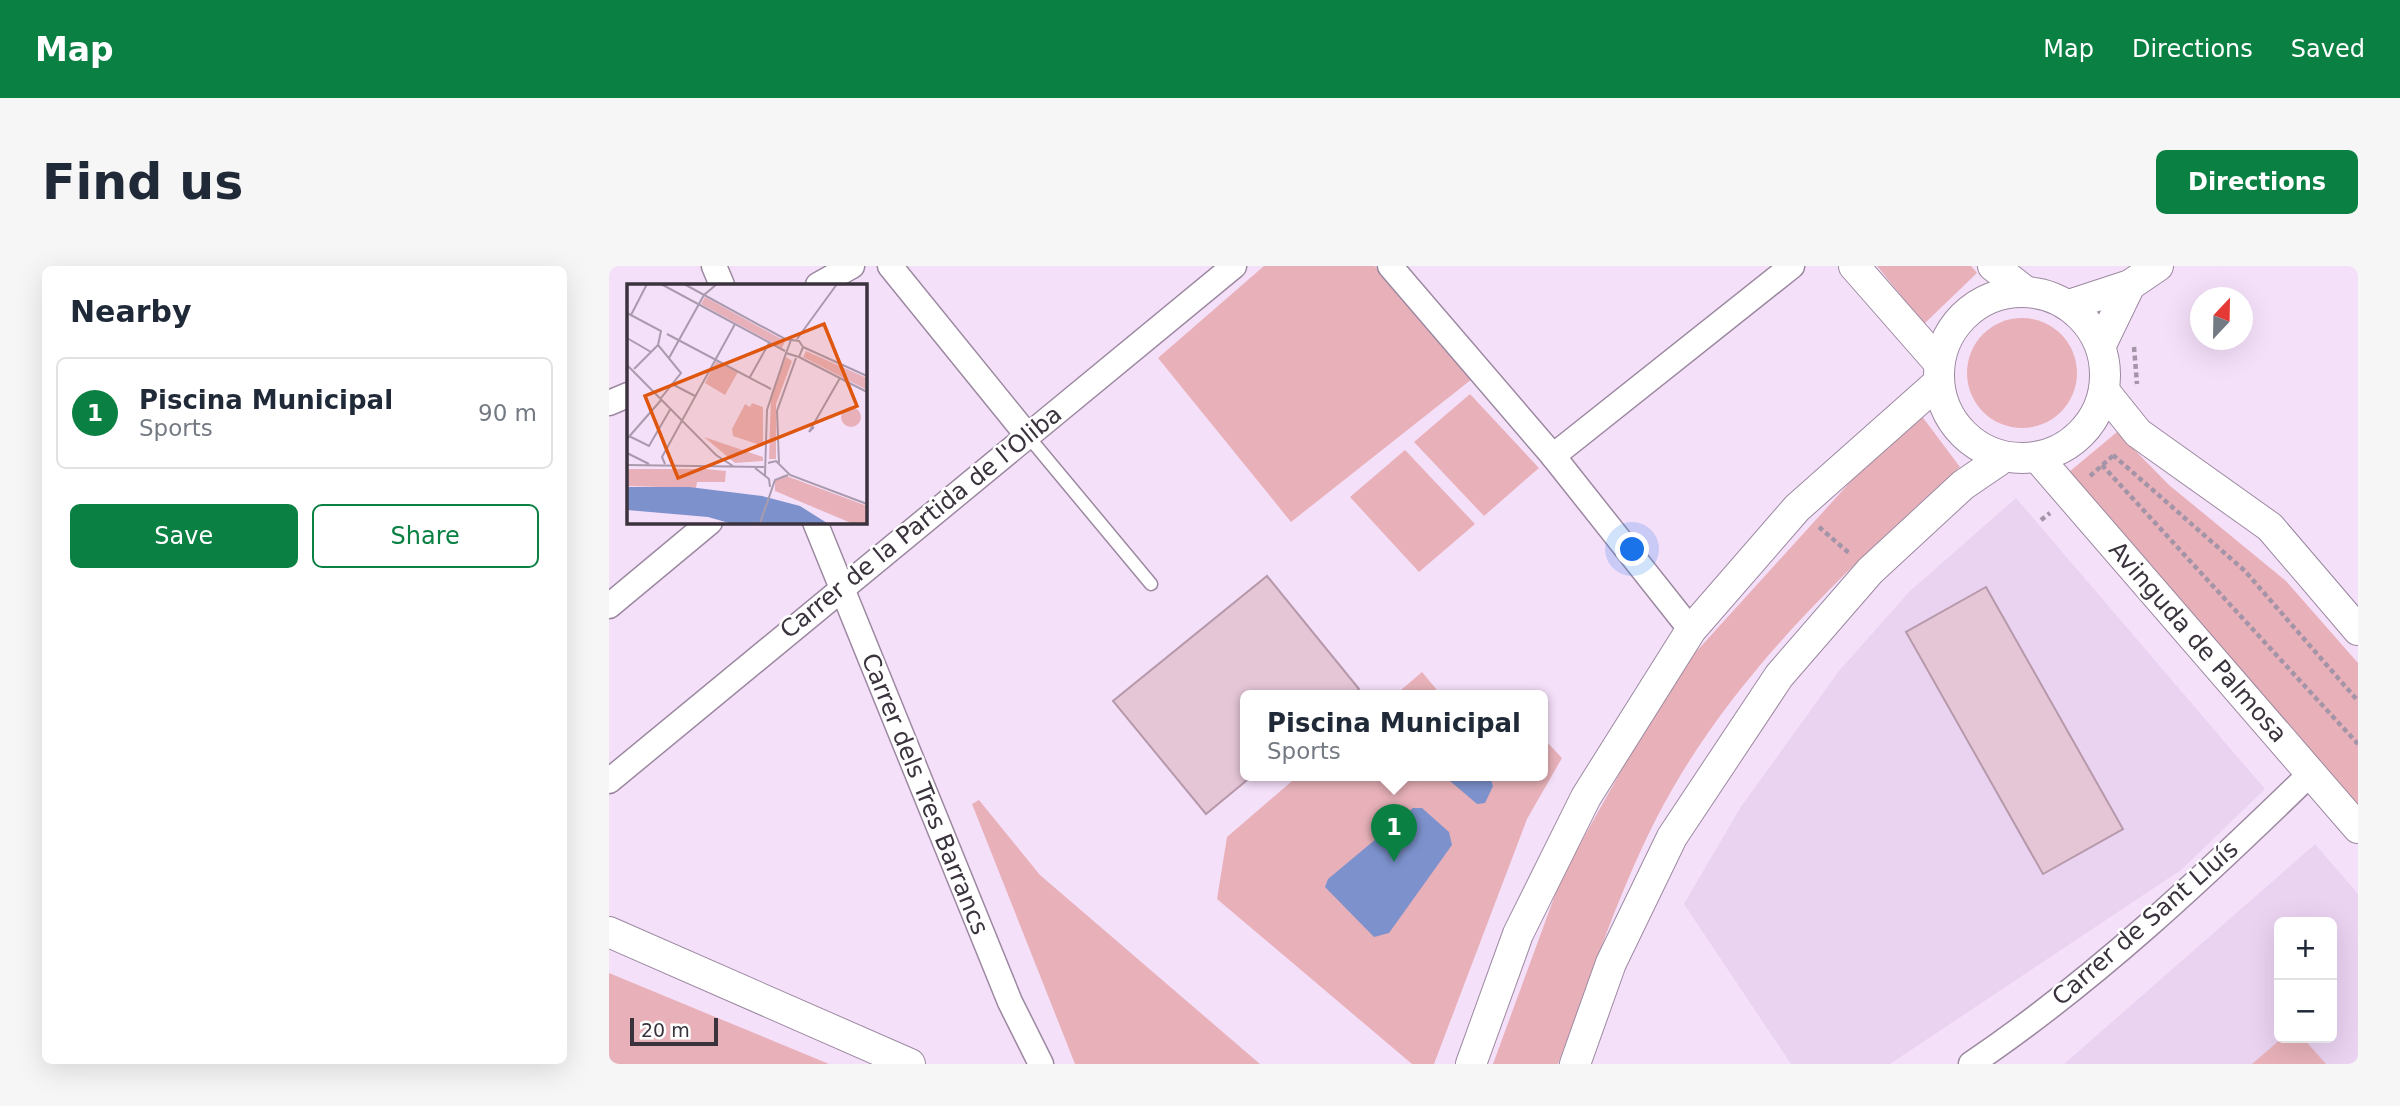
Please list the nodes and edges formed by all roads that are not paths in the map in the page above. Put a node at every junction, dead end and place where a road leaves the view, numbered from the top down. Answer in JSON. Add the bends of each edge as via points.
{"nodes":[{"id":1,"x":714,"y":266,"type":"edge"},
{"id":2,"x":852,"y":266,"type":"edge"},
{"id":3,"x":890,"y":266,"type":"edge"},
{"id":4,"x":1234,"y":266,"type":"edge"},
{"id":5,"x":1390,"y":266,"type":"edge"},
{"id":6,"x":1792,"y":266,"type":"edge"},
{"id":7,"x":1854,"y":266,"type":"edge"},
{"id":8,"x":1993,"y":266,"type":"edge"},
{"id":9,"x":2158,"y":266,"type":"edge"},
{"id":10,"x":722,"y":284,"type":"edge"},
{"id":11,"x":820,"y":284,"type":"edge"},
{"id":12,"x":2130,"y":285,"type":"junction"},
{"id":13,"x":2025,"y":290,"type":"junction"},
{"id":14,"x":2069,"y":305,"type":"junction"},
{"id":15,"x":2101,"y":345,"type":"junction"},
{"id":16,"x":1939,"y":373,"type":"junction"},
{"id":17,"x":2105,"y":392,"type":"junction"},
{"id":18,"x":627,"y":395,"type":"edge"},
{"id":19,"x":609,"y":403,"type":"edge"},
{"id":20,"x":1027,"y":435,"type":"junction"},
{"id":21,"x":1553,"y":456,"type":"junction"},
{"id":22,"x":2004,"y":457,"type":"junction"},
{"id":23,"x":2038,"y":458,"type":"junction"},
{"id":24,"x":709,"y":523,"type":"edge"},
{"id":25,"x":815,"y":523,"type":"edge"},
{"id":26,"x":1151,"y":584,"type":"dead end"},
{"id":27,"x":840,"y":588,"type":"junction"},
{"id":28,"x":609,"y":606,"type":"edge"},
{"id":29,"x":1691,"y":630,"type":"junction"},
{"id":30,"x":2358,"y":630,"type":"edge"},
{"id":31,"x":2311,"y":773,"type":"junction"},
{"id":32,"x":609,"y":781,"type":"edge"},
{"id":33,"x":2358,"y":828,"type":"edge"},
{"id":34,"x":609,"y":932,"type":"edge"},
{"id":35,"x":910,"y":1064,"type":"edge"},
{"id":36,"x":1041,"y":1064,"type":"edge"},
{"id":37,"x":1471,"y":1064,"type":"edge"},
{"id":38,"x":1575,"y":1064,"type":"edge"},
{"id":39,"x":1971,"y":1064,"type":"edge"}],
"edges":[{"from":1,"to":10,"type":"street"},
{"from":2,"to":11,"type":"street"},
{"from":3,"to":20,"type":"street"},
{"from":4,"to":20,"type":"street","name":"Carrer de la Partida de l'Oliba"},
{"from":5,"to":21,"type":"street"},
{"from":6,"to":21,"type":"street"},
{"from":7,"to":16,"type":"street"},
{"from":8,"to":13,"type":"street"},
{"from":9,"to":12,"type":"street"},
{"from":12,"to":14,"type":"street"},
{"from":12,"to":15,"type":"street"},
{"from":13,"to":14,"type":"street"},
{"from":13,"to":16,"type":"street","via":[[1985,299],[1954,325]]},
{"from":14,"to":15,"type":"street","via":[[2088,322]]},
{"from":15,"to":17,"type":"street"},
{"from":16,"to":22,"type":"street","via":[[1949,415],[1972,442]]},
{"from":16,"to":29,"type":"street","via":[[1797,508]]},
{"from":17,"to":23,"type":"street","via":[[2081,435]]},
{"from":17,"to":30,"type":"street","via":[[2138,433],[2270,527]]},
{"from":18,"to":19,"type":"street"},
{"from":20,"to":26,"type":"lane"},
{"from":20,"to":27,"type":"street","name":"Carrer de la Partida de l'Oliba"},
{"from":21,"to":29,"type":"street"},
{"from":22,"to":23,"type":"street"},
{"from":22,"to":38,"type":"street","via":[[1963,485],[1870,571],[1779,676],[1672,836],[1611,963]]},
{"from":23,"to":31,"type":"street","name":"Avinguda de Palmosa"},
{"from":24,"to":28,"type":"street"},
{"from":25,"to":27,"type":"street","name":"Carrer dels Tres Barrancs"},
{"from":27,"to":32,"type":"street","name":"Carrer de la Partida de l'Oliba"},
{"from":27,"to":36,"type":"street","name":"Carrer dels Tres Barrancs","via":[[1010,1002]]},
{"from":29,"to":37,"type":"street","via":[[1579,810],[1518,934]]},
{"from":31,"to":33,"type":"street","name":"Avinguda de Palmosa"},
{"from":31,"to":39,"type":"street","name":"Carrer de Sant Lluís","via":[[2182,898]]},
{"from":34,"to":35,"type":"street"}]}
